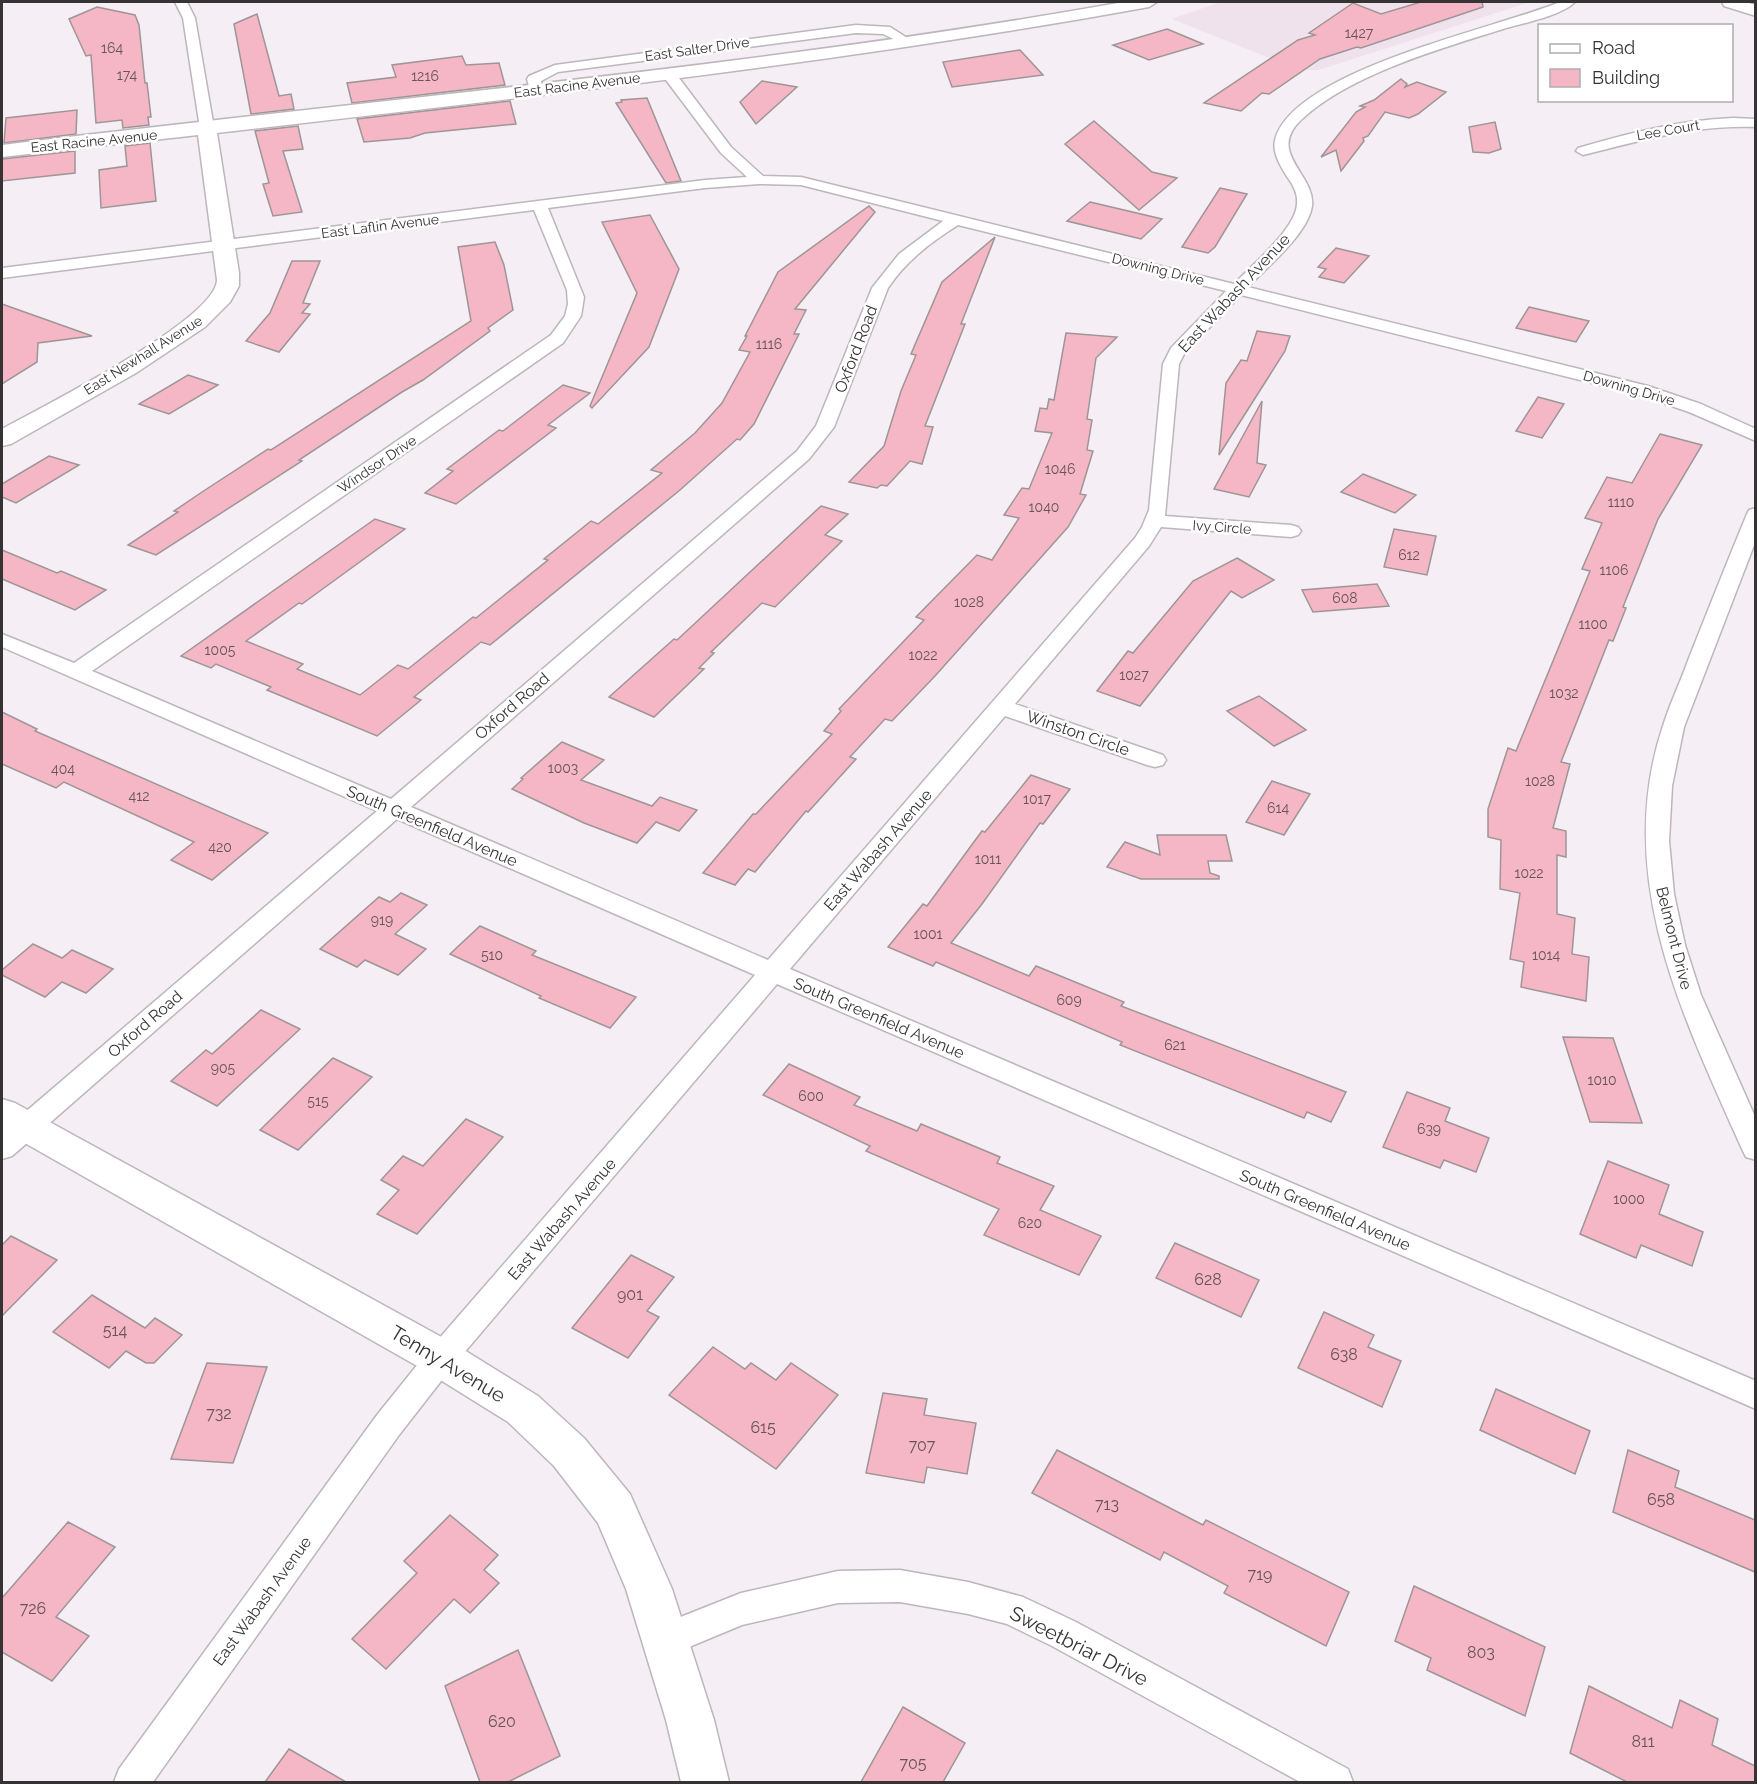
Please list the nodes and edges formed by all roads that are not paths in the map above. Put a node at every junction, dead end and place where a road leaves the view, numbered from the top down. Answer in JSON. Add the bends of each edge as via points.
{"nodes":[{"id":1,"x":181,"y":2,"type":"edge"},
{"id":2,"x":1149,"y":2,"type":"edge"},
{"id":3,"x":1569,"y":2,"type":"edge"},
{"id":4,"x":1730,"y":2,"type":"edge"},
{"id":5,"x":1755,"y":11,"type":"edge"},
{"id":6,"x":906,"y":41,"type":"junction"},
{"id":7,"x":668,"y":73,"type":"junction"},
{"id":8,"x":536,"y":91,"type":"junction"},
{"id":9,"x":1755,"y":123,"type":"edge"},
{"id":10,"x":207,"y":128,"type":"junction"},
{"id":11,"x":2,"y":151,"type":"edge"},
{"id":12,"x":1583,"y":151,"type":"dead end"},
{"id":13,"x":759,"y":180,"type":"junction"},
{"id":14,"x":540,"y":206,"type":"junction"},
{"id":15,"x":957,"y":219,"type":"junction"},
{"id":16,"x":224,"y":244,"type":"junction"},
{"id":17,"x":2,"y":273,"type":"edge"},
{"id":18,"x":1237,"y":289,"type":"junction"},
{"id":19,"x":1755,"y":436,"type":"edge"},
{"id":20,"x":2,"y":439,"type":"edge"},
{"id":21,"x":1755,"y":514,"type":"edge"},
{"id":22,"x":1154,"y":521,"type":"junction"},
{"id":23,"x":1291,"y":531,"type":"dead end"},
{"id":24,"x":2,"y":640,"type":"edge"},
{"id":25,"x":76,"y":672,"type":"junction"},
{"id":26,"x":1000,"y":707,"type":"junction"},
{"id":27,"x":1155,"y":760,"type":"dead end"},
{"id":28,"x":391,"y":810,"type":"junction"},
{"id":29,"x":773,"y":973,"type":"junction"},
{"id":30,"x":10,"y":1129,"type":"edge"},
{"id":31,"x":1755,"y":1149,"type":"edge"},
{"id":32,"x":441,"y":1358,"type":"junction"},
{"id":33,"x":1755,"y":1396,"type":"edge"},
{"id":34,"x":665,"y":1640,"type":"junction"},
{"id":35,"x":132,"y":1782,"type":"edge"},
{"id":36,"x":705,"y":1782,"type":"edge"},
{"id":37,"x":1335,"y":1782,"type":"edge"}],
"edges":[{"from":1,"to":10,"type":"street","via":[[189,18]]},
{"from":2,"to":6,"type":"main road","name":"East Racine Avenue"},
{"from":3,"to":18,"type":"street","name":"East Wabash Avenue","via":[[1379,67],[1305,108],[1285,129],[1282,149],[1305,196],[1303,214],[1292,232]]},
{"from":4,"to":5,"type":"main road"},
{"from":6,"to":7,"type":"main road","name":"East Racine Avenue"},
{"from":6,"to":8,"type":"street","name":"East Salter Drive","via":[[886,30],[828,31],[582,64],[539,75],[533,82]]},
{"from":7,"to":8,"type":"main road","name":"East Racine Avenue"},
{"from":7,"to":13,"type":"street","via":[[726,150]]},
{"from":8,"to":10,"type":"main road","name":"East Racine Avenue"},
{"from":9,"to":12,"type":"street","name":"Lee Court","via":[[1666,128]]},
{"from":10,"to":11,"type":"main road","name":"East Racine Avenue"},
{"from":10,"to":16,"type":"main road","name":"East Newhall Avenue"},
{"from":13,"to":14,"type":"street","name":"East Laflin Avenue"},
{"from":13,"to":15,"type":"street","name":"Downing Drive","via":[[801,181]]},
{"from":14,"to":16,"type":"street","name":"East Laflin Avenue"},
{"from":14,"to":25,"type":"street","name":"Windsor Drive","via":[[577,301],[572,319],[557,339]]},
{"from":15,"to":18,"type":"street","name":"Downing Drive"},
{"from":15,"to":28,"type":"street","name":"Oxford Road","via":[[908,252],[888,274],[825,427],[803,454]]},
{"from":16,"to":17,"type":"street","name":"East Laflin Avenue"},
{"from":16,"to":20,"type":"main road","name":"East Newhall Avenue","via":[[229,288],[212,311],[180,336]]},
{"from":18,"to":19,"type":"street","name":"Downing Drive","via":[[1642,390],[1695,408]]},
{"from":18,"to":22,"type":"street","name":"East Wabash Avenue","via":[[1177,352],[1171,364]]},
{"from":21,"to":31,"type":"street","name":"Belmont Drive","via":[[1672,727],[1657,808],[1656,857],[1662,907],[1677,964],[1696,1019]]},
{"from":22,"to":23,"type":"street","name":"Ivy Circle"},
{"from":22,"to":26,"type":"street","name":"East Wabash Avenue","via":[[1142,542]]},
{"from":24,"to":25,"type":"street","name":"South Greenfield Avenue"},
{"from":25,"to":28,"type":"street","name":"South Greenfield Avenue"},
{"from":26,"to":27,"type":"street","name":"Winston Circle"},
{"from":26,"to":29,"type":"street","name":"East Wabash Avenue"},
{"from":28,"to":29,"type":"street","name":"South Greenfield Avenue"},
{"from":28,"to":30,"type":"street","name":"Oxford Road"},
{"from":29,"to":32,"type":"street","name":"East Wabash Avenue"},
{"from":29,"to":33,"type":"street","name":"South Greenfield Avenue"},
{"from":30,"to":32,"type":"main road","name":"Tenny Avenue"},
{"from":32,"to":34,"type":"main road","name":"Tenny Avenue","via":[[523,1409],[569,1452],[614,1509],[649,1589]]},
{"from":32,"to":35,"type":"street","name":"East Wabash Avenue","via":[[388,1425]]},
{"from":34,"to":36,"type":"main road","name":"Tenny Avenue"},
{"from":34,"to":37,"type":"street","name":"Sweetbriar Drive","via":[[741,1609],[838,1587],[900,1586],[968,1598],[1011,1609],[1064,1634]]}]}
